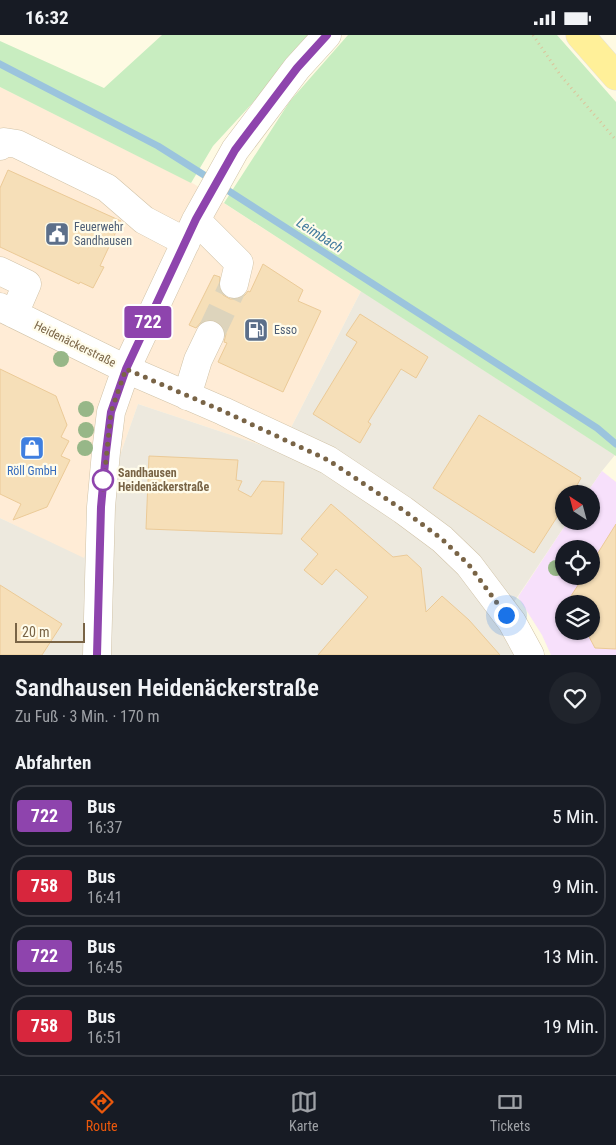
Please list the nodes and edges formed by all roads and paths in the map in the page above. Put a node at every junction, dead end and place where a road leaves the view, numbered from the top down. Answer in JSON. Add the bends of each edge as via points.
{"nodes":[{"id":1,"x":327,"y":35,"type":"edge"},
{"id":2,"x":533,"y":35,"type":"edge"},
{"id":3,"x":580,"y":35,"type":"edge"},
{"id":4,"x":616,"y":76,"type":"edge"},
{"id":5,"x":616,"y":140,"type":"edge"},
{"id":6,"x":0,"y":145,"type":"edge"},
{"id":7,"x":191,"y":231,"type":"junction"},
{"id":8,"x":0,"y":271,"type":"edge"},
{"id":9,"x":234,"y":284,"type":"tunnel mouth"},
{"id":10,"x":7,"y":310,"type":"edge"},
{"id":11,"x":210,"y":335,"type":"tunnel mouth"},
{"id":12,"x":126,"y":369,"type":"junction"},
{"id":13,"x":187,"y":396,"type":"junction"},
{"id":14,"x":97,"y":655,"type":"edge"},
{"id":15,"x":530,"y":655,"type":"edge"}],
"edges":[{"from":1,"to":7,"type":"street","via":[[297,68],[235,150]]},
{"from":2,"to":5,"type":"path","via":[[560,76]]},
{"from":3,"to":4,"type":"main road"},
{"from":6,"to":7,"type":"street","via":[[4,142],[17,144],[107,188],[144,220]]},
{"from":7,"to":9,"type":"street","via":[[239,263]]},
{"from":7,"to":12,"type":"street"},
{"from":8,"to":10,"type":"street","via":[[27,283]]},
{"from":10,"to":12,"type":"street","name":"Heidenäckerstraße"},
{"from":11,"to":13,"type":"street"},
{"from":12,"to":13,"type":"street","name":"Heidenäckerstraße"},
{"from":12,"to":14,"type":"street","via":[[111,412],[106,452],[101,507]]},
{"from":13,"to":15,"type":"street","name":"Heidenäckerstraße","via":[[328,460],[442,539],[469,565],[512,623]]}]}
